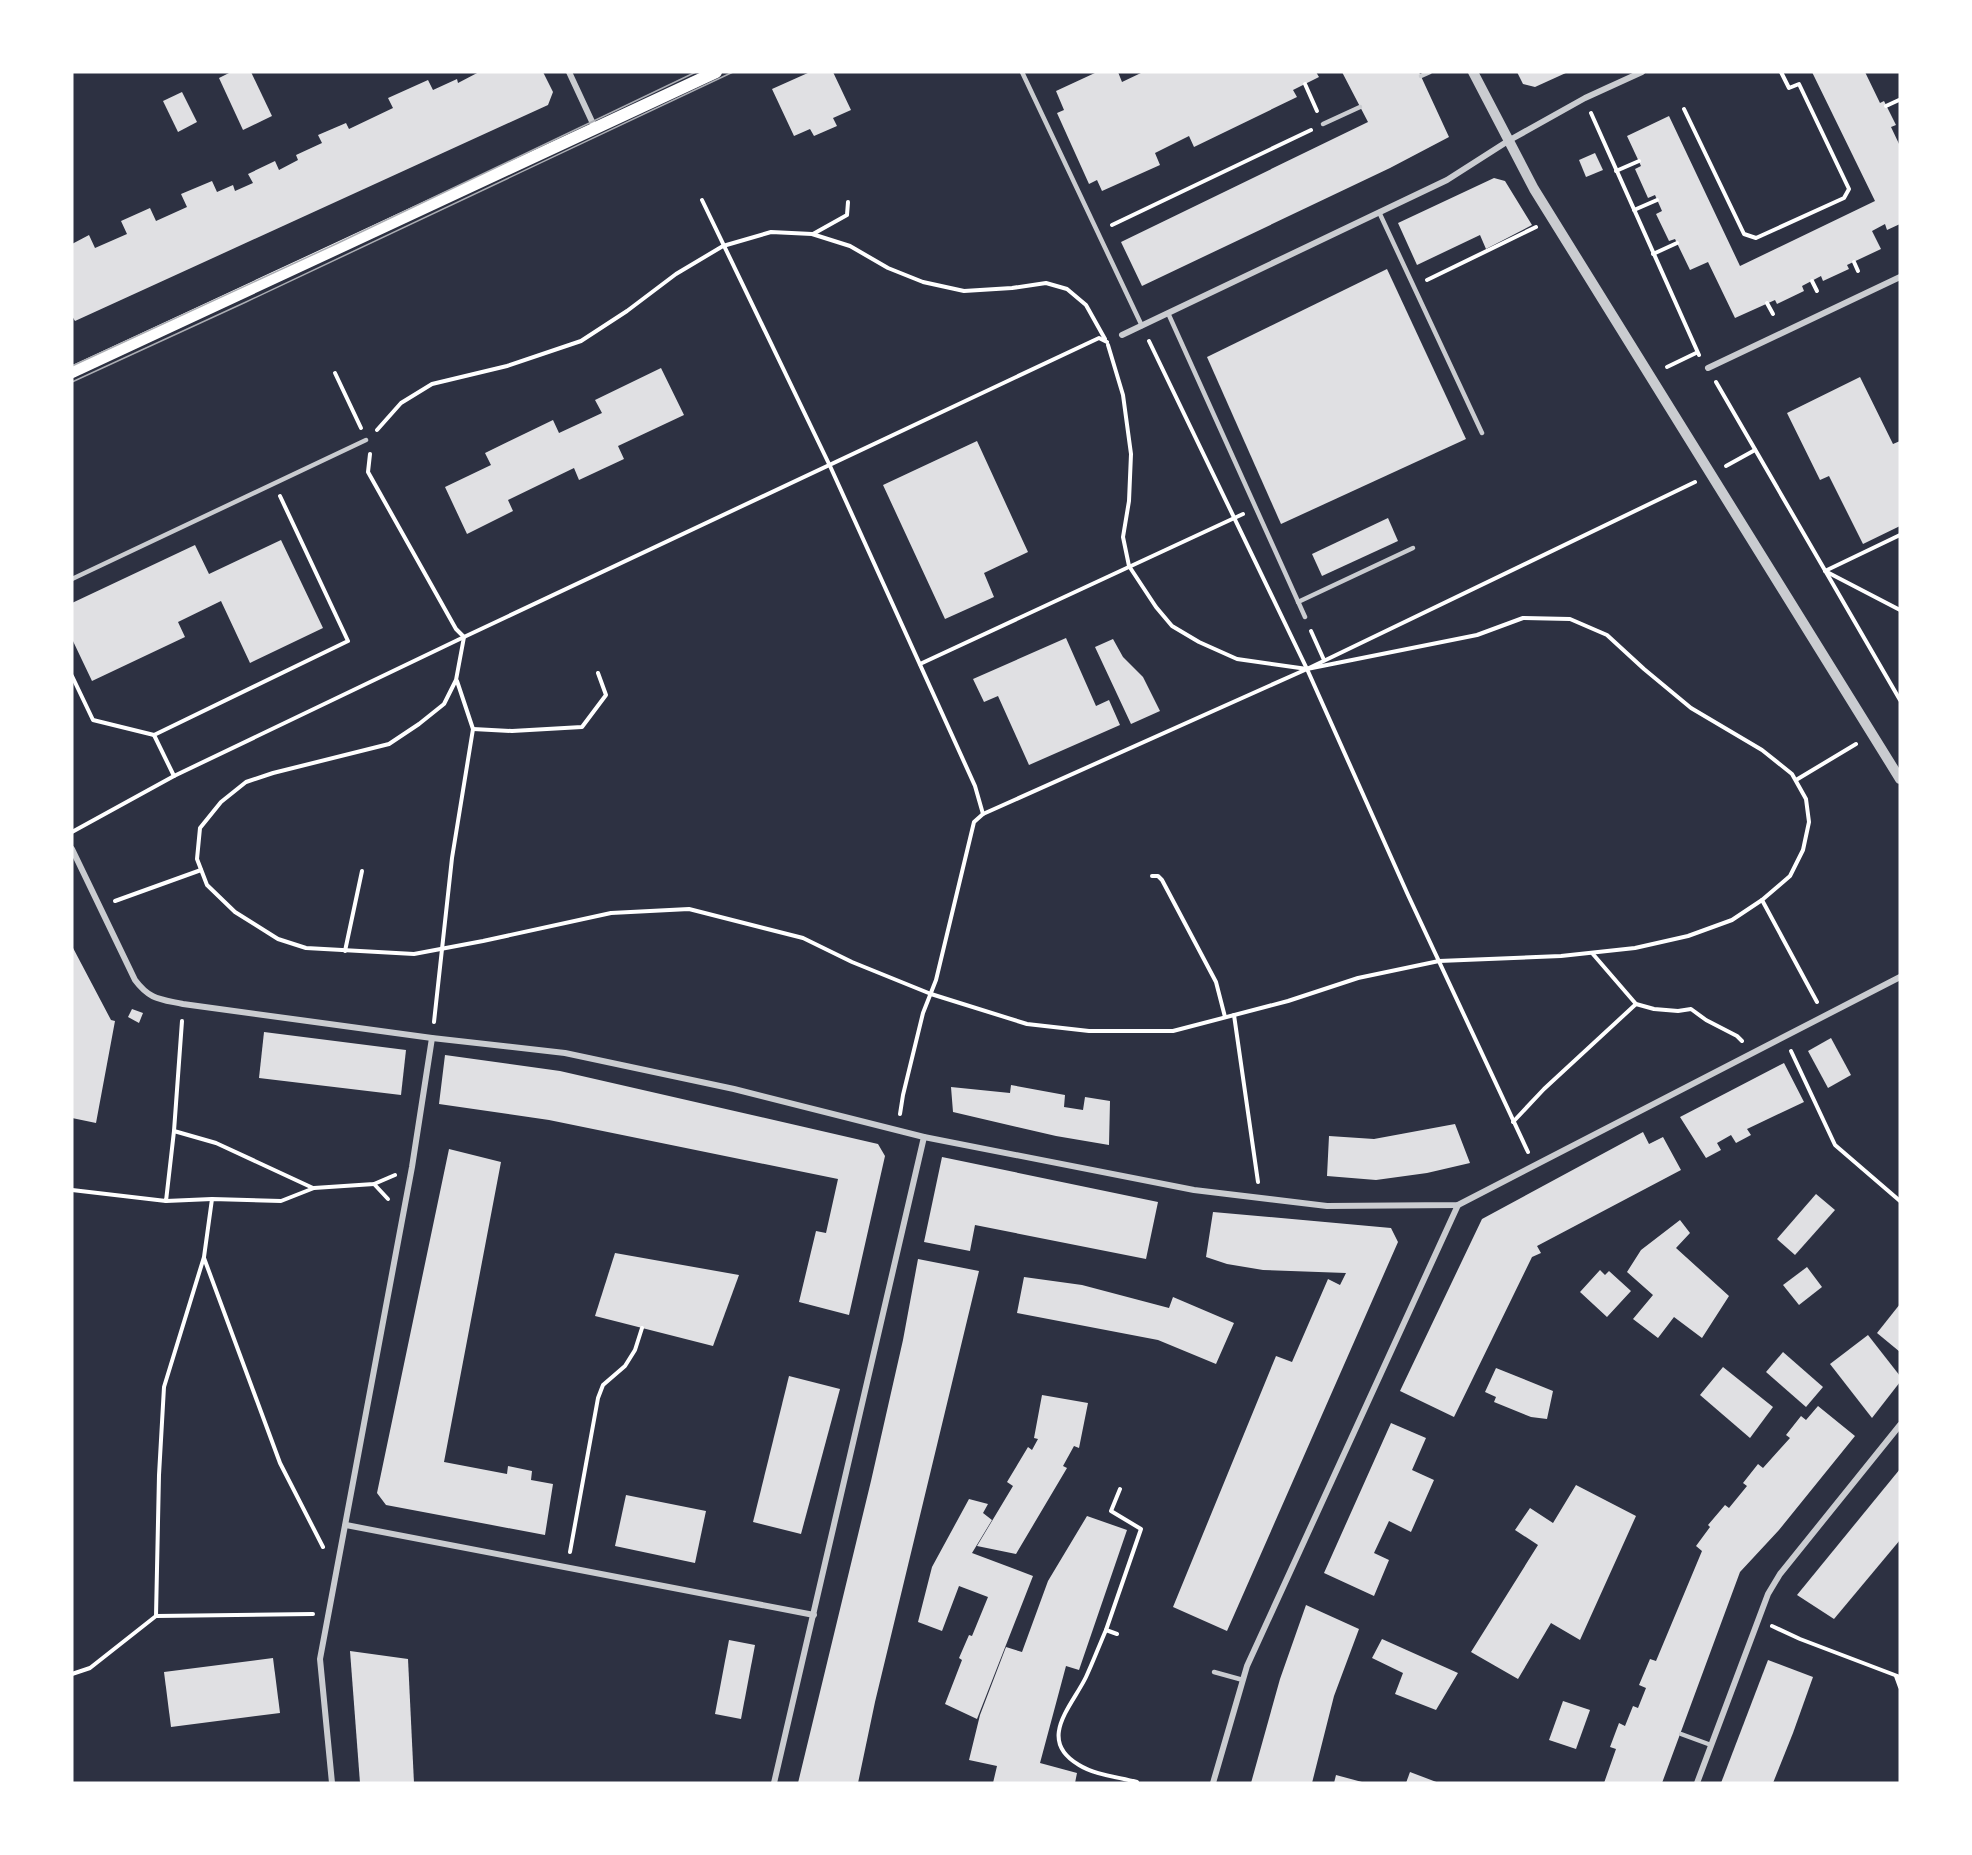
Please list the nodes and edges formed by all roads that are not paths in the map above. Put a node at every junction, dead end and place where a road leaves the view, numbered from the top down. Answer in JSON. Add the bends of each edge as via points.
{"nodes":[{"id":1,"x":569,"y":72,"type":"edge"},
{"id":2,"x":716,"y":72,"type":"edge"},
{"id":3,"x":1022,"y":72,"type":"edge"},
{"id":4,"x":1430,"y":72,"type":"edge"},
{"id":5,"x":1473,"y":72,"type":"edge"},
{"id":6,"x":1642,"y":72,"type":"edge"},
{"id":7,"x":1421,"y":76,"type":"dead end"},
{"id":8,"x":1360,"y":107,"type":"dead end"},
{"id":9,"x":1323,"y":124,"type":"road end"},
{"id":10,"x":595,"y":128,"type":"junction"},
{"id":11,"x":1508,"y":141,"type":"junction"},
{"id":12,"x":1379,"y":212,"type":"junction"},
{"id":13,"x":1900,"y":277,"type":"edge"},
{"id":14,"x":1168,"y":313,"type":"junction"},
{"id":15,"x":1142,"y":326,"type":"junction"},
{"id":16,"x":1122,"y":335,"type":"road end"},
{"id":17,"x":1708,"y":368,"type":"road end"},
{"id":18,"x":72,"y":372,"type":"edge"},
{"id":19,"x":1482,"y":433,"type":"dead end"},
{"id":20,"x":366,"y":440,"type":"road end"},
{"id":21,"x":1413,"y":548,"type":"dead end"},
{"id":22,"x":72,"y":579,"type":"edge"},
{"id":23,"x":1298,"y":602,"type":"junction"},
{"id":24,"x":1305,"y":617,"type":"road end"},
{"id":25,"x":1896,"y":762,"type":"edge"},
{"id":26,"x":1900,"y":779,"type":"edge"},
{"id":27,"x":72,"y":849,"type":"edge"},
{"id":28,"x":1900,"y":977,"type":"edge"},
{"id":29,"x":432,"y":1038,"type":"junction"},
{"id":30,"x":924,"y":1137,"type":"junction"},
{"id":31,"x":1458,"y":1205,"type":"junction"},
{"id":32,"x":1900,"y":1425,"type":"edge"},
{"id":33,"x":346,"y":1525,"type":"junction"},
{"id":34,"x":814,"y":1615,"type":"junction"},
{"id":35,"x":1214,"y":1672,"type":"dead end"},
{"id":36,"x":1243,"y":1680,"type":"junction"},
{"id":37,"x":1681,"y":1734,"type":"dead end"},
{"id":38,"x":1711,"y":1745,"type":"junction"},
{"id":39,"x":332,"y":1783,"type":"edge"},
{"id":40,"x":774,"y":1783,"type":"edge"},
{"id":41,"x":1213,"y":1783,"type":"edge"},
{"id":42,"x":1697,"y":1783,"type":"edge"}],
"edges":[{"from":1,"to":10,"type":"street"},
{"from":2,"to":10,"type":"main road"},
{"from":3,"to":15,"type":"lane"},
{"from":4,"to":7,"type":"lane"},
{"from":5,"to":11,"type":"street"},
{"from":6,"to":11,"type":"street"},
{"from":8,"to":9,"type":"lane"},
{"from":10,"to":18,"type":"main road"},
{"from":11,"to":12,"type":"street","via":[[1447,180]]},
{"from":11,"to":25,"type":"street","via":[[1872,734]]},
{"from":12,"to":14,"type":"street"},
{"from":12,"to":19,"type":"lane"},
{"from":13,"to":17,"type":"street"},
{"from":14,"to":15,"type":"street"},
{"from":14,"to":23,"type":"lane"},
{"from":15,"to":16,"type":"street"},
{"from":20,"to":22,"type":"lane"},
{"from":21,"to":23,"type":"lane"},
{"from":23,"to":24,"type":"lane"},
{"from":25,"to":26,"type":"street"},
{"from":27,"to":29,"type":"street","via":[[135,980],[154,998]]},
{"from":28,"to":31,"type":"street"},
{"from":29,"to":30,"type":"street","via":[[566,1053],[734,1089]]},
{"from":29,"to":33,"type":"street"},
{"from":30,"to":31,"type":"street","via":[[1194,1190],[1327,1206]]},
{"from":30,"to":34,"type":"street"},
{"from":31,"to":36,"type":"street"},
{"from":32,"to":38,"type":"street","via":[[1768,1594]]},
{"from":33,"to":34,"type":"street"},
{"from":33,"to":39,"type":"street","via":[[320,1659]]},
{"from":34,"to":40,"type":"street"},
{"from":35,"to":36,"type":"lane"},
{"from":36,"to":41,"type":"street"},
{"from":37,"to":38,"type":"lane"},
{"from":38,"to":42,"type":"street"}]}
